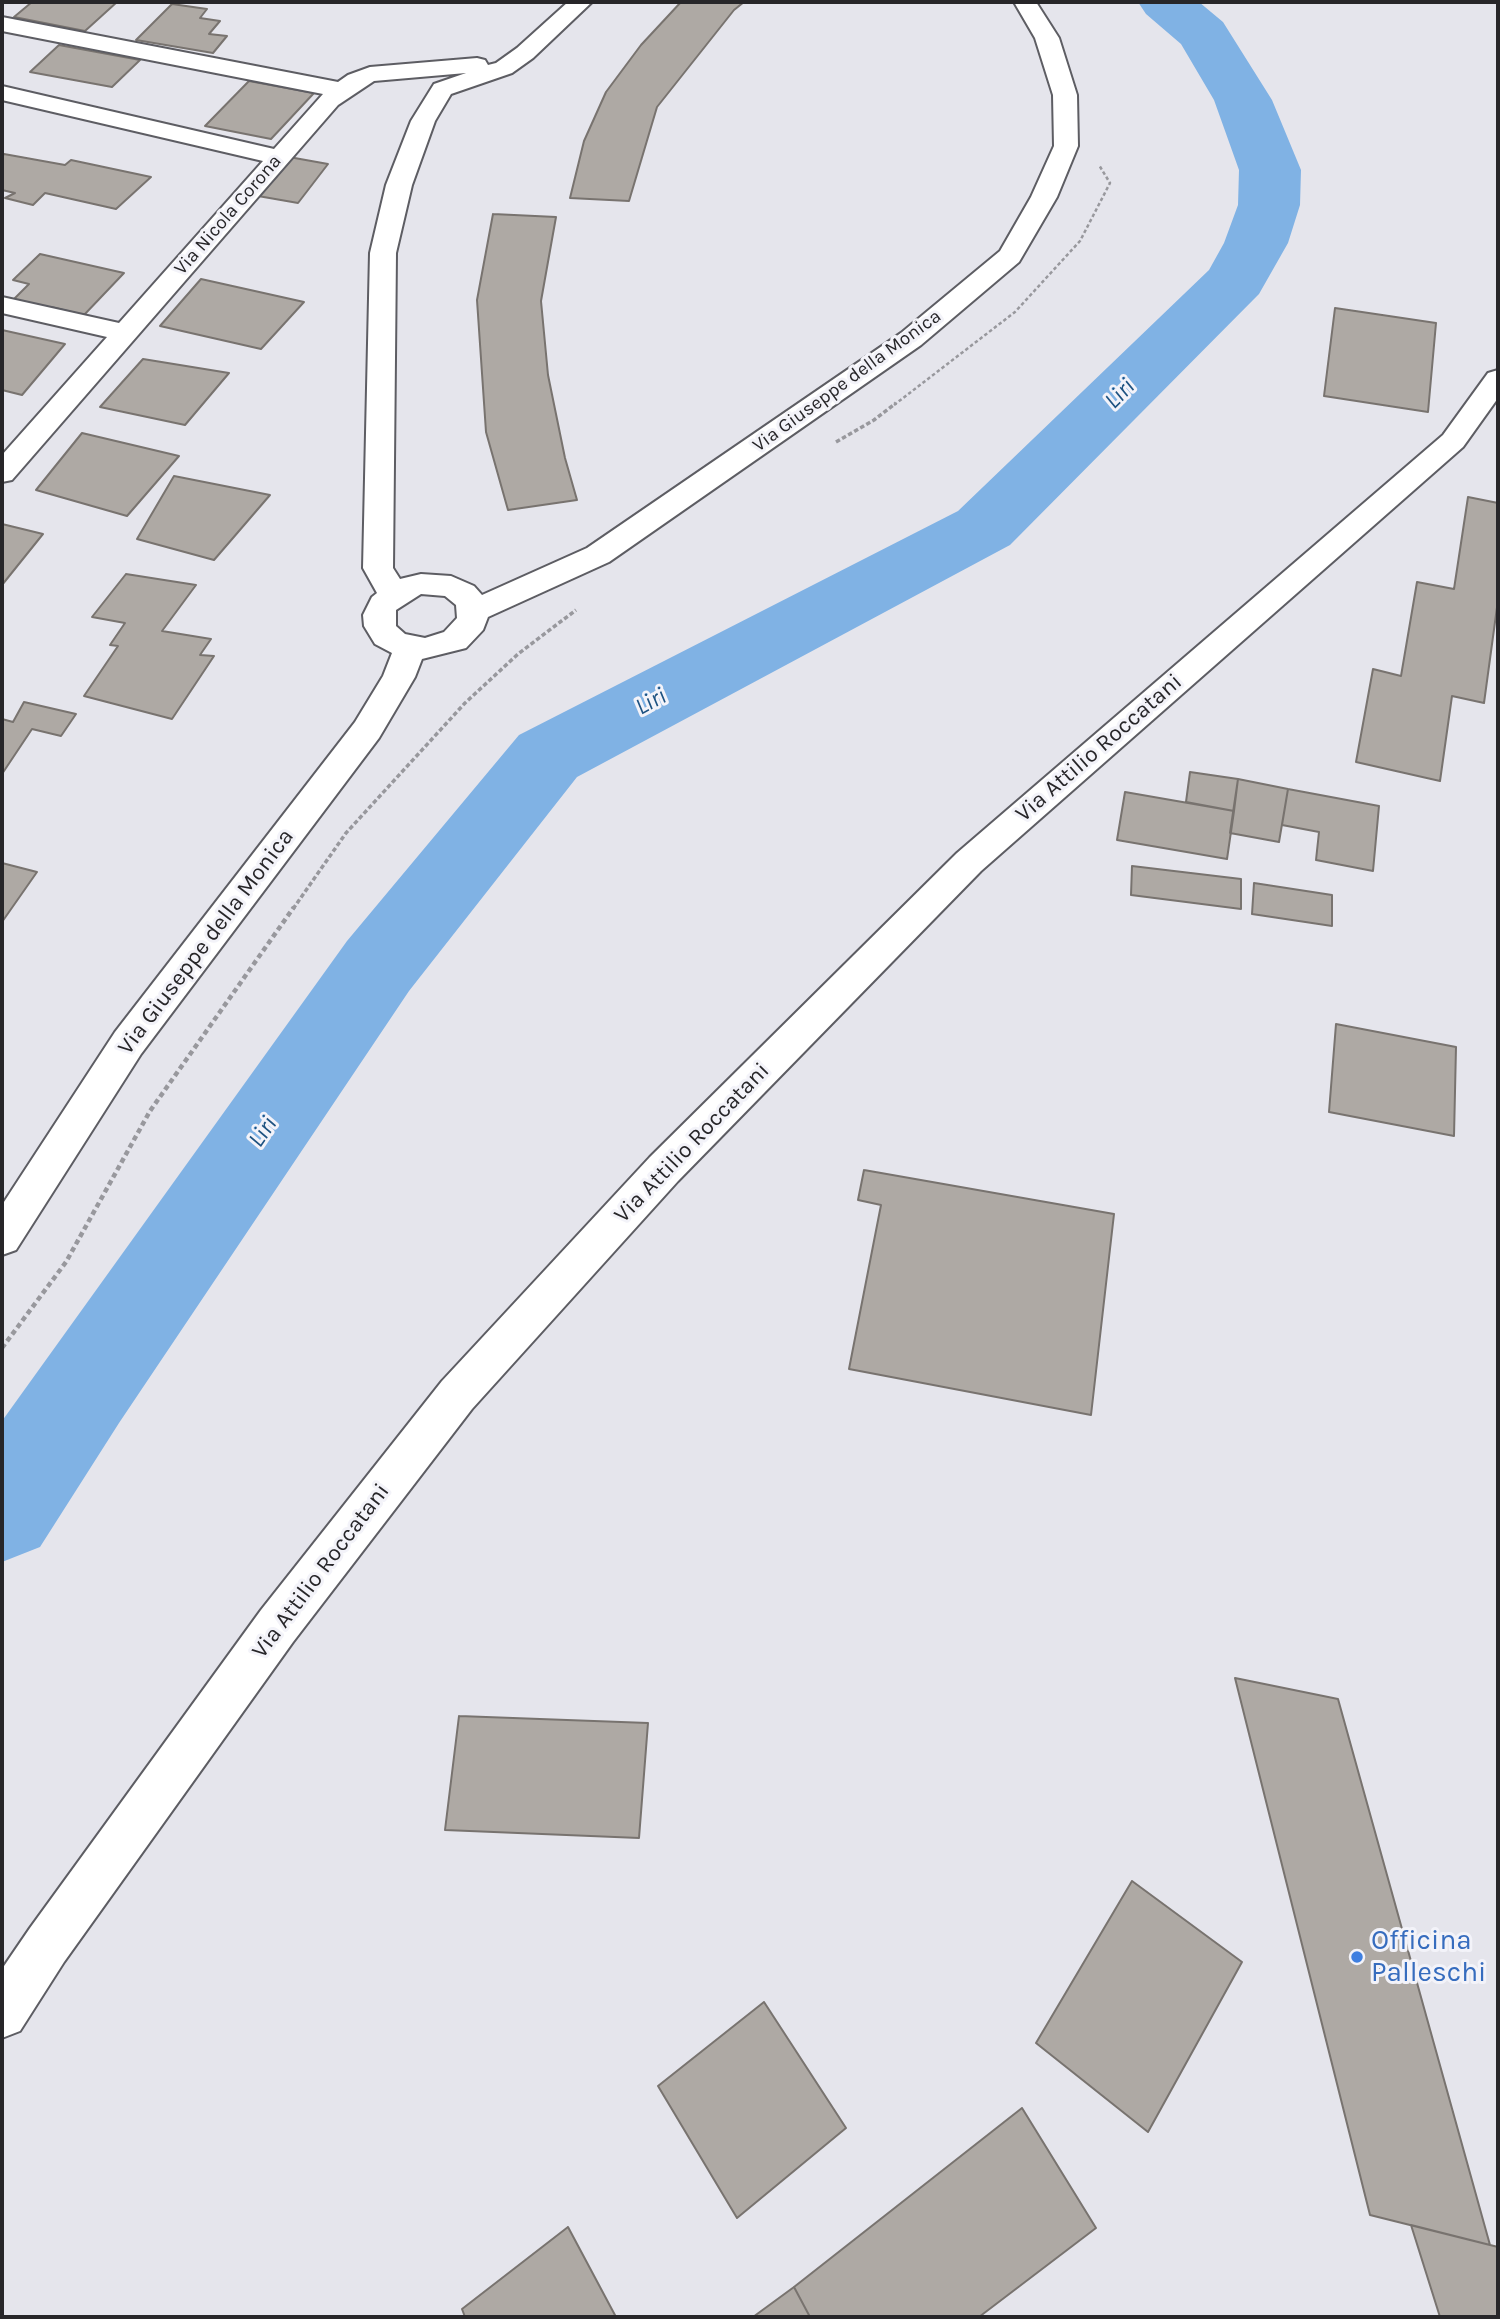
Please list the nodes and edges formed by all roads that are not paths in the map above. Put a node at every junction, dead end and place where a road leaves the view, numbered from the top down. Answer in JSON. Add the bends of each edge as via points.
{"nodes":[{"id":1,"x":581,"y":2,"type":"edge"},
{"id":2,"x":1025,"y":2,"type":"edge"},
{"id":3,"x":2,"y":24,"type":"edge"},
{"id":4,"x":512,"y":62,"type":"junction"},
{"id":5,"x":342,"y":90,"type":"junction"},
{"id":6,"x":2,"y":93,"type":"edge"},
{"id":7,"x":278,"y":158,"type":"junction"},
{"id":8,"x":2,"y":305,"type":"edge"},
{"id":9,"x":125,"y":333,"type":"junction"},
{"id":10,"x":1498,"y":379,"type":"edge"},
{"id":11,"x":2,"y":473,"type":"edge"},
{"id":12,"x":393,"y":595,"type":"junction"},
{"id":13,"x":474,"y":611,"type":"junction"},
{"id":14,"x":410,"y":648,"type":"junction"},
{"id":15,"x":2,"y":1238,"type":"edge"},
{"id":16,"x":2,"y":2013,"type":"edge"}],
"edges":[{"from":1,"to":4,"type":"street"},
{"from":2,"to":13,"type":"street","name":"Via Giuseppe della Monica","via":[[1047,38],[1065,95],[1066,146],[1044,197],[1010,256],[911,339],[598,555]]},
{"from":3,"to":5,"type":"street"},
{"from":4,"to":5,"type":"street","name":"Via Nicola Corona","via":[[370,74]]},
{"from":4,"to":12,"type":"street","via":[[442,89],[423,121],[399,185],[383,253],[378,568]]},
{"from":5,"to":7,"type":"street","name":"Via Nicola Corona"},
{"from":6,"to":7,"type":"street"},
{"from":7,"to":9,"type":"street","name":"Via Nicola Corona"},
{"from":8,"to":9,"type":"street"},
{"from":9,"to":11,"type":"street","name":"Via Nicola Corona"},
{"from":10,"to":16,"type":"street","name":"Via Attilio Roccatani","via":[[1453,441],[969,862],[664,1169],[457,1395],[277,1626]]},
{"from":12,"to":13,"type":"street","via":[[421,584],[451,586],[463,593]]},
{"from":12,"to":14,"type":"street","via":[[383,604],[380,626],[386,636]]},
{"from":13,"to":14,"type":"street","via":[[472,622],[455,640],[425,649]]},
{"from":14,"to":15,"type":"street","name":"Via Giuseppe della Monica","via":[[399,677],[367,730],[128,1043]]}]}
